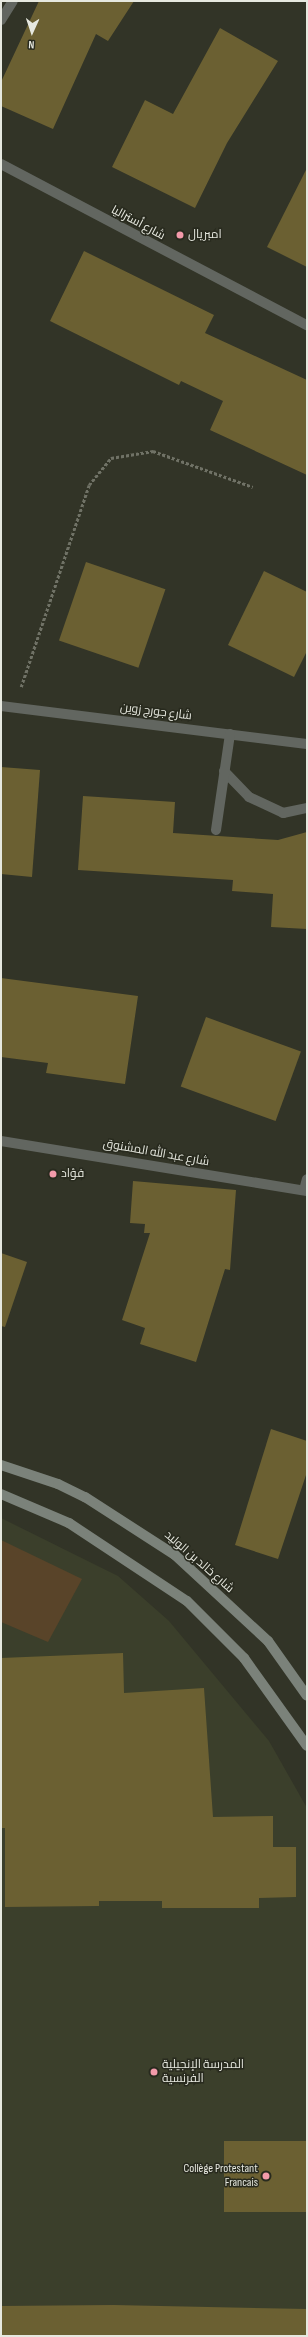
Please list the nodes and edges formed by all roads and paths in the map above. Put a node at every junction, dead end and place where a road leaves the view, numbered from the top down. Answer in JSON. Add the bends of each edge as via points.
{"nodes":[{"id":1,"x":13,"y":1,"type":"edge"},
{"id":2,"x":1,"y":20,"type":"edge"},
{"id":3,"x":1,"y":164,"type":"edge"},
{"id":4,"x":307,"y":325,"type":"edge"},
{"id":5,"x":253,"y":487,"type":"dead end"},
{"id":6,"x":1,"y":706,"type":"edge"},
{"id":7,"x":14,"y":707,"type":"junction"},
{"id":8,"x":230,"y":734,"type":"junction"},
{"id":9,"x":307,"y":744,"type":"edge"},
{"id":10,"x":224,"y":771,"type":"junction"},
{"id":11,"x":307,"y":808,"type":"edge"},
{"id":12,"x":216,"y":830,"type":"dead end"},
{"id":13,"x":1,"y":1141,"type":"edge"},
{"id":14,"x":307,"y":1180,"type":"edge"},
{"id":15,"x":305,"y":1191,"type":"edge"},
{"id":16,"x":1,"y":1465,"type":"edge"},
{"id":17,"x":1,"y":1494,"type":"edge"},
{"id":18,"x":307,"y":1696,"type":"edge"},
{"id":19,"x":307,"y":1746,"type":"edge"}],
"edges":[{"from":1,"to":2,"type":"street"},
{"from":3,"to":4,"type":"street","name":"شارع أستراليا"},
{"from":5,"to":7,"type":"path","via":[[153,451],[110,458],[89,485]]},
{"from":6,"to":7,"type":"street","name":"شارع جورج زوين"},
{"from":7,"to":8,"type":"street","name":"شارع جورج زوين"},
{"from":8,"to":9,"type":"street","name":"شارع جورج زوين"},
{"from":8,"to":10,"type":"street"},
{"from":10,"to":11,"type":"street","via":[[249,797],[283,813]]},
{"from":10,"to":12,"type":"street"},
{"from":13,"to":15,"type":"street","name":"شارع عبد الله المشنوق"},
{"from":14,"to":15,"type":"street"},
{"from":16,"to":18,"type":"main road","name":"شارع خالد بن الوليد","via":[[58,1484],[84,1497],[176,1555],[268,1641]]},
{"from":17,"to":19,"type":"main road","via":[[69,1523],[187,1601],[244,1658]]}]}
